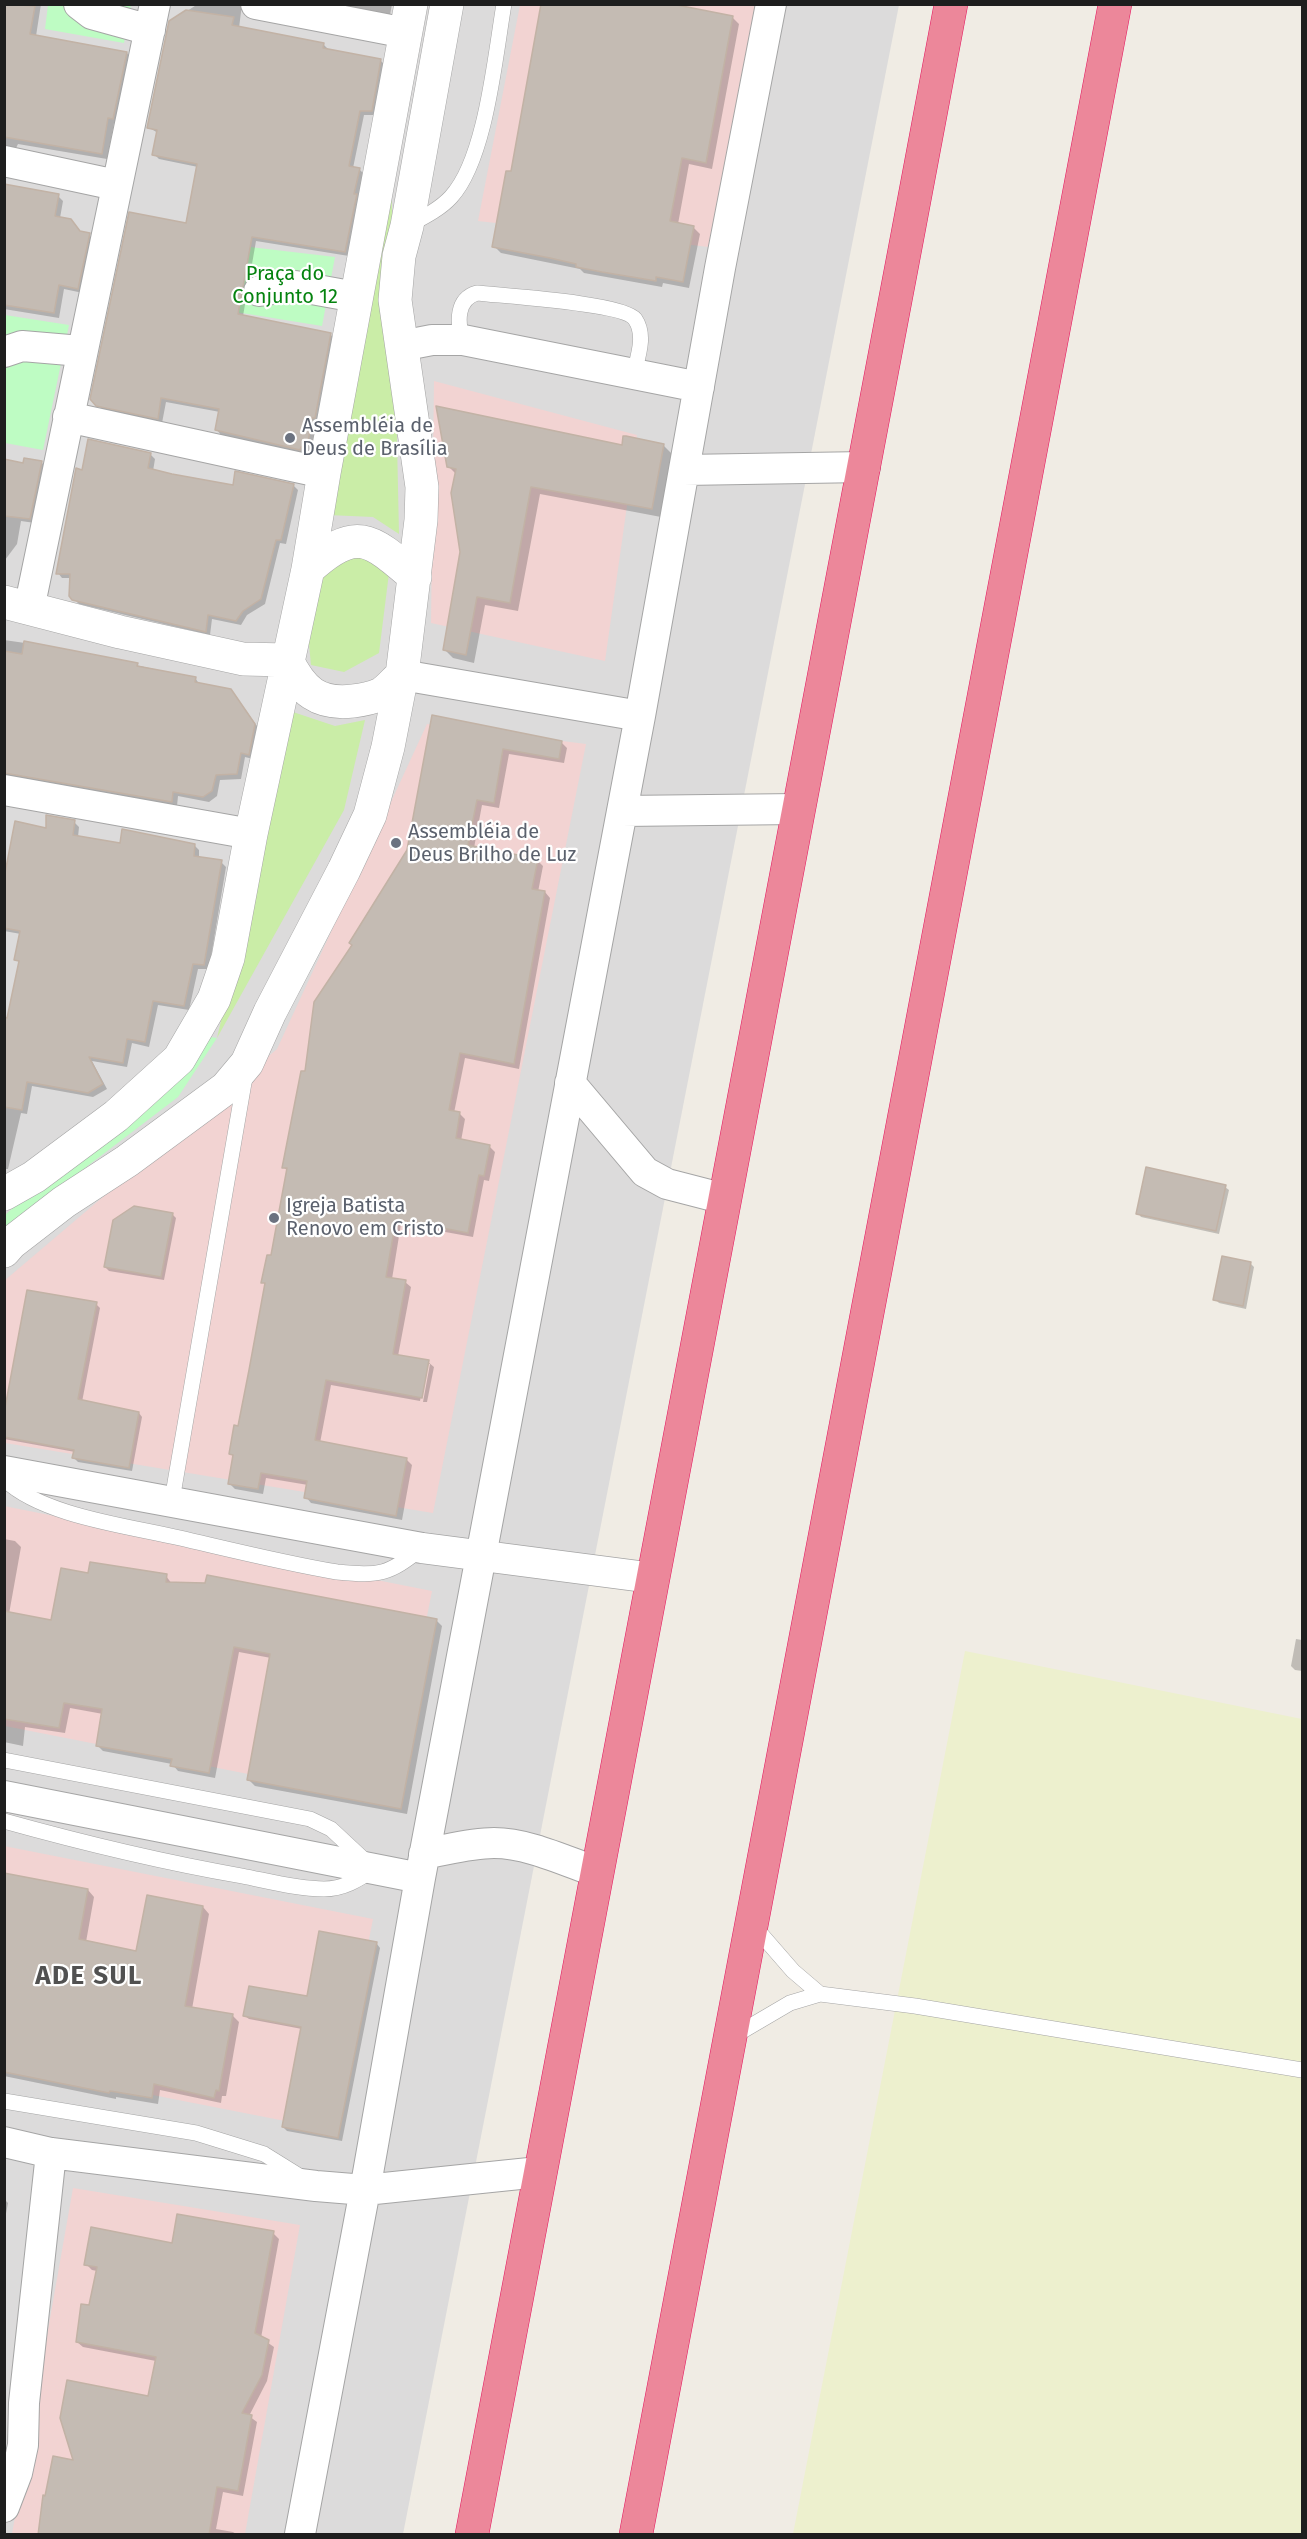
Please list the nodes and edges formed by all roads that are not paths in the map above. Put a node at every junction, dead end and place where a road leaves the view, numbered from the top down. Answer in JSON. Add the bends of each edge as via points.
{"nodes":[{"id":1,"x":79,"y":4,"type":"edge"},
{"id":2,"x":256,"y":4,"type":"edge"},
{"id":3,"x":447,"y":4,"type":"edge"},
{"id":4,"x":504,"y":4,"type":"edge"},
{"id":5,"x":771,"y":4,"type":"edge"},
{"id":6,"x":951,"y":4,"type":"edge"},
{"id":7,"x":1115,"y":4,"type":"edge"},
{"id":8,"x":152,"y":17,"type":"edge"},
{"id":9,"x":408,"y":19,"type":"edge"},
{"id":10,"x":4,"y":161,"type":"edge"},
{"id":11,"x":116,"y":185,"type":"junction"},
{"id":12,"x":407,"y":226,"type":"junction"},
{"id":13,"x":259,"y":291,"type":"dead end"},
{"id":14,"x":356,"y":297,"type":"junction"},
{"id":15,"x":463,"y":340,"type":"junction"},
{"id":16,"x":401,"y":346,"type":"junction"},
{"id":17,"x":81,"y":351,"type":"junction"},
{"id":18,"x":4,"y":352,"type":"edge"},
{"id":19,"x":634,"y":373,"type":"junction"},
{"id":20,"x":699,"y":387,"type":"junction"},
{"id":21,"x":68,"y":417,"type":"junction"},
{"id":22,"x":865,"y":467,"type":"junction"},
{"id":23,"x":684,"y":470,"type":"junction"},
{"id":24,"x":324,"y":472,"type":"junction"},
{"id":25,"x":308,"y":569,"type":"junction"},
{"id":26,"x":415,"y":577,"type":"junction"},
{"id":27,"x":17,"y":605,"type":"edge"},
{"id":28,"x":287,"y":660,"type":"junction"},
{"id":29,"x":402,"y":675,"type":"junction"},
{"id":30,"x":640,"y":716,"type":"junction"},
{"id":31,"x":5,"y":791,"type":"edge"},
{"id":32,"x":798,"y":809,"type":"junction"},
{"id":33,"x":622,"y":812,"type":"junction"},
{"id":34,"x":251,"y":834,"type":"junction"},
{"id":35,"x":247,"y":1063,"type":"junction"},
{"id":36,"x":570,"y":1083,"type":"junction"},
{"id":37,"x":4,"y":1194,"type":"edge"},
{"id":38,"x":725,"y":1198,"type":"junction"},
{"id":39,"x":4,"y":1251,"type":"edge"},
{"id":40,"x":4,"y":1471,"type":"edge"},
{"id":41,"x":4,"y":1479,"type":"edge"},
{"id":42,"x":172,"y":1500,"type":"junction"},
{"id":43,"x":422,"y":1548,"type":"junction"},
{"id":44,"x":480,"y":1557,"type":"junction"},
{"id":45,"x":652,"y":1578,"type":"junction"},
{"id":46,"x":4,"y":1760,"type":"edge"},
{"id":47,"x":4,"y":1796,"type":"edge"},
{"id":48,"x":4,"y":1821,"type":"edge"},
{"id":49,"x":422,"y":1866,"type":"junction"},
{"id":50,"x":374,"y":1869,"type":"junction"},
{"id":51,"x":597,"y":1872,"type":"junction"},
{"id":52,"x":752,"y":1923,"type":"junction"},
{"id":53,"x":820,"y":1994,"type":"junction"},
{"id":54,"x":730,"y":2039,"type":"junction"},
{"id":55,"x":1302,"y":2070,"type":"edge"},
{"id":56,"x":4,"y":2101,"type":"edge"},
{"id":57,"x":4,"y":2142,"type":"edge"},
{"id":58,"x":51,"y":2153,"type":"junction"},
{"id":59,"x":540,"y":2172,"type":"junction"},
{"id":60,"x":316,"y":2186,"type":"junction"},
{"id":61,"x":365,"y":2190,"type":"junction"},
{"id":62,"x":14,"y":2412,"type":"edge"},
{"id":63,"x":4,"y":2507,"type":"edge"},
{"id":64,"x":300,"y":2535,"type":"edge"},
{"id":65,"x":472,"y":2535,"type":"edge"},
{"id":66,"x":636,"y":2535,"type":"edge"}],
"edges":[{"from":1,"to":8,"type":"street","via":[[92,14]]},
{"from":2,"to":9,"type":"street"},
{"from":3,"to":12,"type":"street"},
{"from":4,"to":12,"type":"lane","via":[[481,129],[464,179],[439,208]]},
{"from":5,"to":20,"type":"street"},
{"from":6,"to":22,"type":"highway"},
{"from":7,"to":52,"type":"highway"},
{"from":8,"to":11,"type":"street"},
{"from":9,"to":14,"type":"street"},
{"from":10,"to":11,"type":"street"},
{"from":11,"to":17,"type":"street"},
{"from":12,"to":16,"type":"street","via":[[399,256],[395,300]]},
{"from":13,"to":14,"type":"street","via":[[295,285]]},
{"from":14,"to":24,"type":"street"},
{"from":15,"to":16,"type":"street"},
{"from":15,"to":19,"type":"street"},
{"from":15,"to":19,"type":"lane","via":[[458,321],[461,307],[470,295],[477,293],[605,308],[631,315],[636,321],[640,342]]},
{"from":16,"to":26,"type":"street","via":[[422,487]]},
{"from":17,"to":18,"type":"street","via":[[22,346]]},
{"from":17,"to":21,"type":"street"},
{"from":19,"to":20,"type":"street"},
{"from":20,"to":23,"type":"street"},
{"from":21,"to":24,"type":"street"},
{"from":21,"to":27,"type":"street"},
{"from":22,"to":23,"type":"street"},
{"from":22,"to":32,"type":"highway"},
{"from":23,"to":30,"type":"street"},
{"from":24,"to":25,"type":"street"},
{"from":25,"to":26,"type":"street","via":[[338,545],[361,541],[377,547]]},
{"from":25,"to":28,"type":"street"},
{"from":26,"to":29,"type":"street"},
{"from":27,"to":28,"type":"street","via":[[243,659]]},
{"from":28,"to":29,"type":"street","via":[[312,694],[335,702],[382,693]]},
{"from":28,"to":34,"type":"street"},
{"from":29,"to":30,"type":"street"},
{"from":29,"to":35,"type":"street","via":[[370,815]]},
{"from":30,"to":33,"type":"street"},
{"from":31,"to":34,"type":"street"},
{"from":32,"to":33,"type":"street"},
{"from":32,"to":38,"type":"highway"},
{"from":33,"to":36,"type":"street"},
{"from":34,"to":37,"type":"street","via":[[228,957],[214,999],[179,1059],[116,1116],[34,1177]]},
{"from":35,"to":39,"type":"street","via":[[226,1088],[189,1117],[64,1202]]},
{"from":35,"to":42,"type":"lane"},
{"from":36,"to":38,"type":"street","via":[[645,1172],[667,1184]]},
{"from":36,"to":44,"type":"street"},
{"from":38,"to":45,"type":"highway"},
{"from":40,"to":42,"type":"street"},
{"from":41,"to":43,"type":"lane","via":[[35,1500],[89,1518],[337,1572],[385,1572]]},
{"from":42,"to":43,"type":"street"},
{"from":43,"to":44,"type":"street"},
{"from":44,"to":45,"type":"street"},
{"from":44,"to":49,"type":"street"},
{"from":45,"to":51,"type":"highway"},
{"from":46,"to":50,"type":"lane","via":[[310,1820],[331,1829]]},
{"from":47,"to":50,"type":"street"},
{"from":48,"to":50,"type":"lane","via":[[156,1859],[298,1886],[339,1887]]},
{"from":49,"to":50,"type":"street"},
{"from":49,"to":51,"type":"street","via":[[472,1844],[502,1844]]},
{"from":49,"to":61,"type":"street"},
{"from":51,"to":59,"type":"highway"},
{"from":52,"to":53,"type":"lane","via":[[793,1971]]},
{"from":52,"to":54,"type":"highway"},
{"from":53,"to":54,"type":"lane","via":[[790,2003]]},
{"from":53,"to":55,"type":"lane"},
{"from":54,"to":66,"type":"highway"},
{"from":56,"to":60,"type":"lane","via":[[196,2133],[248,2147]]},
{"from":57,"to":58,"type":"street"},
{"from":58,"to":60,"type":"street"},
{"from":58,"to":62,"type":"street"},
{"from":59,"to":61,"type":"street"},
{"from":59,"to":65,"type":"highway"},
{"from":60,"to":61,"type":"street"},
{"from":61,"to":64,"type":"street"},
{"from":62,"to":63,"type":"street","via":[[23,2445]]}]}
